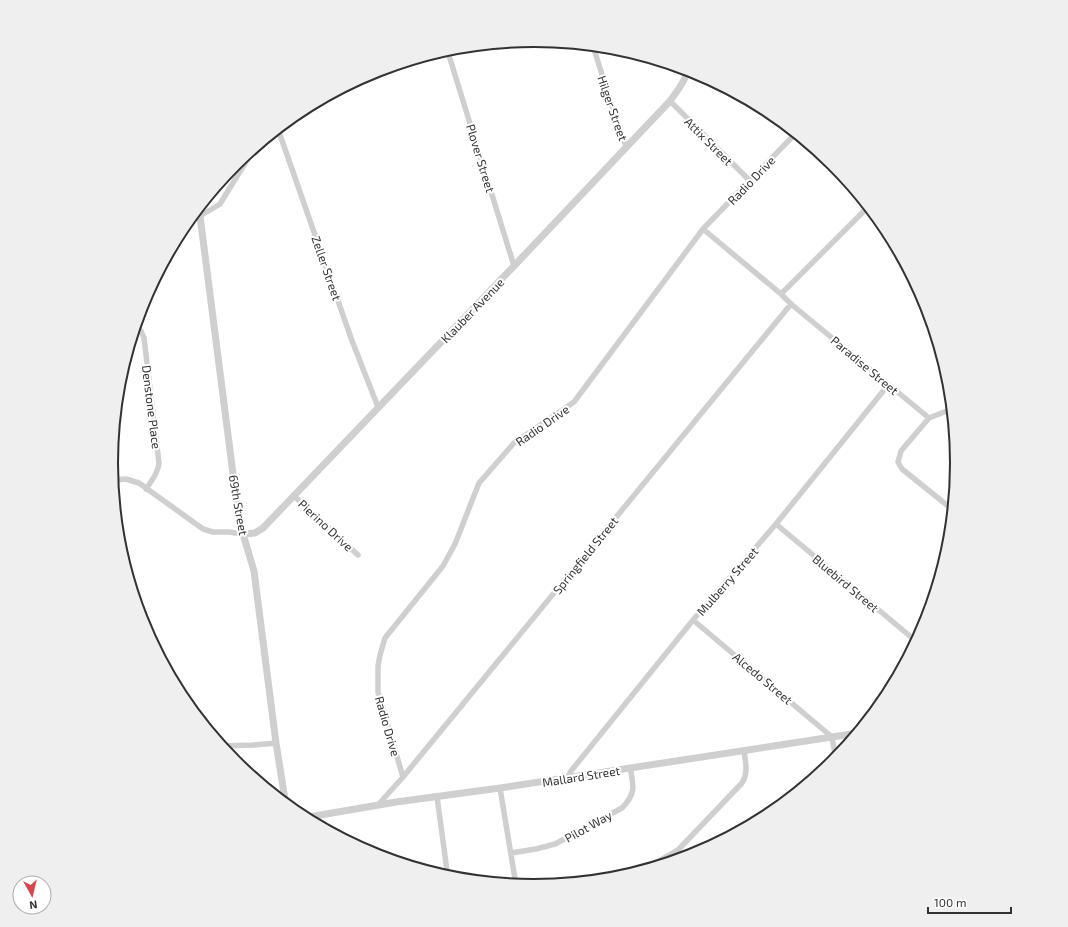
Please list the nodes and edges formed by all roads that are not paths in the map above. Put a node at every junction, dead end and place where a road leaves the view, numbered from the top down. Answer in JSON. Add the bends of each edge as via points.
{"nodes":[{"id":1,"x":595,"y":52,"type":"edge"},
{"id":2,"x":450,"y":56,"type":"edge"},
{"id":3,"x":686,"y":76,"type":"edge"},
{"id":4,"x":670,"y":101,"type":"junction"},
{"id":5,"x":280,"y":133,"type":"edge"},
{"id":6,"x":792,"y":137,"type":"edge"},
{"id":7,"x":627,"y":147,"type":"junction"},
{"id":8,"x":245,"y":163,"type":"edge"},
{"id":9,"x":750,"y":180,"type":"junction"},
{"id":10,"x":864,"y":211,"type":"edge"},
{"id":11,"x":200,"y":216,"type":"joint"},
{"id":12,"x":703,"y":229,"type":"junction"},
{"id":13,"x":514,"y":266,"type":"junction"},
{"id":14,"x":781,"y":294,"type":"junction"},
{"id":15,"x":791,"y":304,"type":"junction"},
{"id":16,"x":140,"y":331,"type":"edge"},
{"id":17,"x":888,"y":384,"type":"junction"},
{"id":18,"x":378,"y":407,"type":"junction"},
{"id":19,"x":947,"y":410,"type":"edge"},
{"id":20,"x":929,"y":418,"type":"junction"},
{"id":21,"x":118,"y":479,"type":"edge"},
{"id":22,"x":146,"y":489,"type":"junction"},
{"id":23,"x":294,"y":496,"type":"junction"},
{"id":24,"x":948,"y":506,"type":"edge"},
{"id":25,"x":776,"y":524,"type":"junction"},
{"id":26,"x":243,"y":534,"type":"junction"},
{"id":27,"x":358,"y":555,"type":"dead end"},
{"id":28,"x":693,"y":620,"type":"junction"},
{"id":29,"x":912,"y":638,"type":"edge"},
{"id":30,"x":850,"y":734,"type":"edge"},
{"id":31,"x":832,"y":737,"type":"junction"},
{"id":32,"x":276,"y":743,"type":"junction"},
{"id":33,"x":228,"y":746,"type":"edge"},
{"id":34,"x":744,"y":750,"type":"junction"},
{"id":35,"x":835,"y":752,"type":"edge"},
{"id":36,"x":630,"y":768,"type":"junction"},
{"id":37,"x":403,"y":777,"type":"junction"},
{"id":38,"x":568,"y":777,"type":"junction"},
{"id":39,"x":500,"y":788,"type":"junction"},
{"id":40,"x":437,"y":796,"type":"junction"},
{"id":41,"x":285,"y":797,"type":"edge"},
{"id":42,"x":378,"y":805,"type":"junction"},
{"id":43,"x":313,"y":816,"type":"edge"},
{"id":44,"x":511,"y":853,"type":"junction"},
{"id":45,"x":660,"y":860,"type":"edge"},
{"id":46,"x":447,"y":871,"type":"edge"},
{"id":47,"x":515,"y":879,"type":"edge"}],
"edges":[{"from":1,"to":7,"type":"street","name":"Hilger Street"},
{"from":2,"to":13,"type":"street","name":"Plover Street"},
{"from":3,"to":4,"type":"street","name":"Klauber Avenue"},
{"from":4,"to":7,"type":"street","name":"Klauber Avenue"},
{"from":4,"to":9,"type":"street","name":"Attix Street"},
{"from":5,"to":18,"type":"street","name":"Zeller Street","via":[[351,338]]},
{"from":6,"to":9,"type":"street","name":"Radio Drive"},
{"from":7,"to":13,"type":"street","name":"Klauber Avenue"},
{"from":8,"to":11,"type":"street","via":[[220,204]]},
{"from":9,"to":12,"type":"street","name":"Radio Drive"},
{"from":10,"to":14,"type":"street"},
{"from":11,"to":26,"type":"street","name":"69th Street","via":[[238,514]]},
{"from":12,"to":14,"type":"street","name":"Paradise Street"},
{"from":12,"to":37,"type":"street","name":"Radio Drive","via":[[574,402],[514,443],[479,483],[455,544],[443,566],[385,638],[378,666],[378,692]]},
{"from":13,"to":18,"type":"street","name":"Klauber Avenue"},
{"from":14,"to":15,"type":"street","name":"Paradise Street"},
{"from":15,"to":17,"type":"street","name":"Paradise Street"},
{"from":15,"to":37,"type":"street","name":"Springfield Street"},
{"from":16,"to":22,"type":"street","name":"Denstone Place","via":[[144,338],[159,463],[156,475]]},
{"from":17,"to":20,"type":"street","name":"Paradise Street"},
{"from":17,"to":25,"type":"street","name":"Mulberry Street"},
{"from":18,"to":23,"type":"street","name":"Klauber Avenue"},
{"from":19,"to":20,"type":"street"},
{"from":20,"to":24,"type":"street","via":[[901,451],[898,462],[902,469]]},
{"from":21,"to":22,"type":"street","via":[[131,480]]},
{"from":22,"to":26,"type":"street","via":[[204,529]]},
{"from":23,"to":26,"type":"street","name":"Klauber Avenue","via":[[263,528],[255,533]]},
{"from":23,"to":27,"type":"street","name":"Pierino Drive"},
{"from":25,"to":28,"type":"street","name":"Mulberry Street"},
{"from":25,"to":29,"type":"street","name":"Bluebird Street"},
{"from":26,"to":32,"type":"street","name":"69th Street","via":[[254,571]]},
{"from":28,"to":31,"type":"street","name":"Alcedo Street"},
{"from":28,"to":38,"type":"street","name":"Mulberry Street"},
{"from":30,"to":31,"type":"street","name":"Mallard Street"},
{"from":31,"to":34,"type":"street","name":"Mallard Street"},
{"from":31,"to":35,"type":"street"},
{"from":32,"to":33,"type":"street"},
{"from":32,"to":41,"type":"street","name":"69th Street"},
{"from":34,"to":36,"type":"street","name":"Mallard Street"},
{"from":34,"to":45,"type":"street","via":[[746,771],[742,783],[678,850]]},
{"from":36,"to":38,"type":"street","name":"Mallard Street"},
{"from":36,"to":44,"type":"street","name":"Pilot Way","via":[[633,792],[622,808],[555,844]]},
{"from":37,"to":42,"type":"street","name":"Springfield Street"},
{"from":38,"to":39,"type":"street","name":"Mallard Street"},
{"from":39,"to":40,"type":"street","name":"Mallard Street"},
{"from":39,"to":44,"type":"street"},
{"from":40,"to":42,"type":"street","name":"Mallard Street"},
{"from":40,"to":46,"type":"street"},
{"from":42,"to":43,"type":"street","name":"Mallard Street"},
{"from":44,"to":47,"type":"street"}]}
